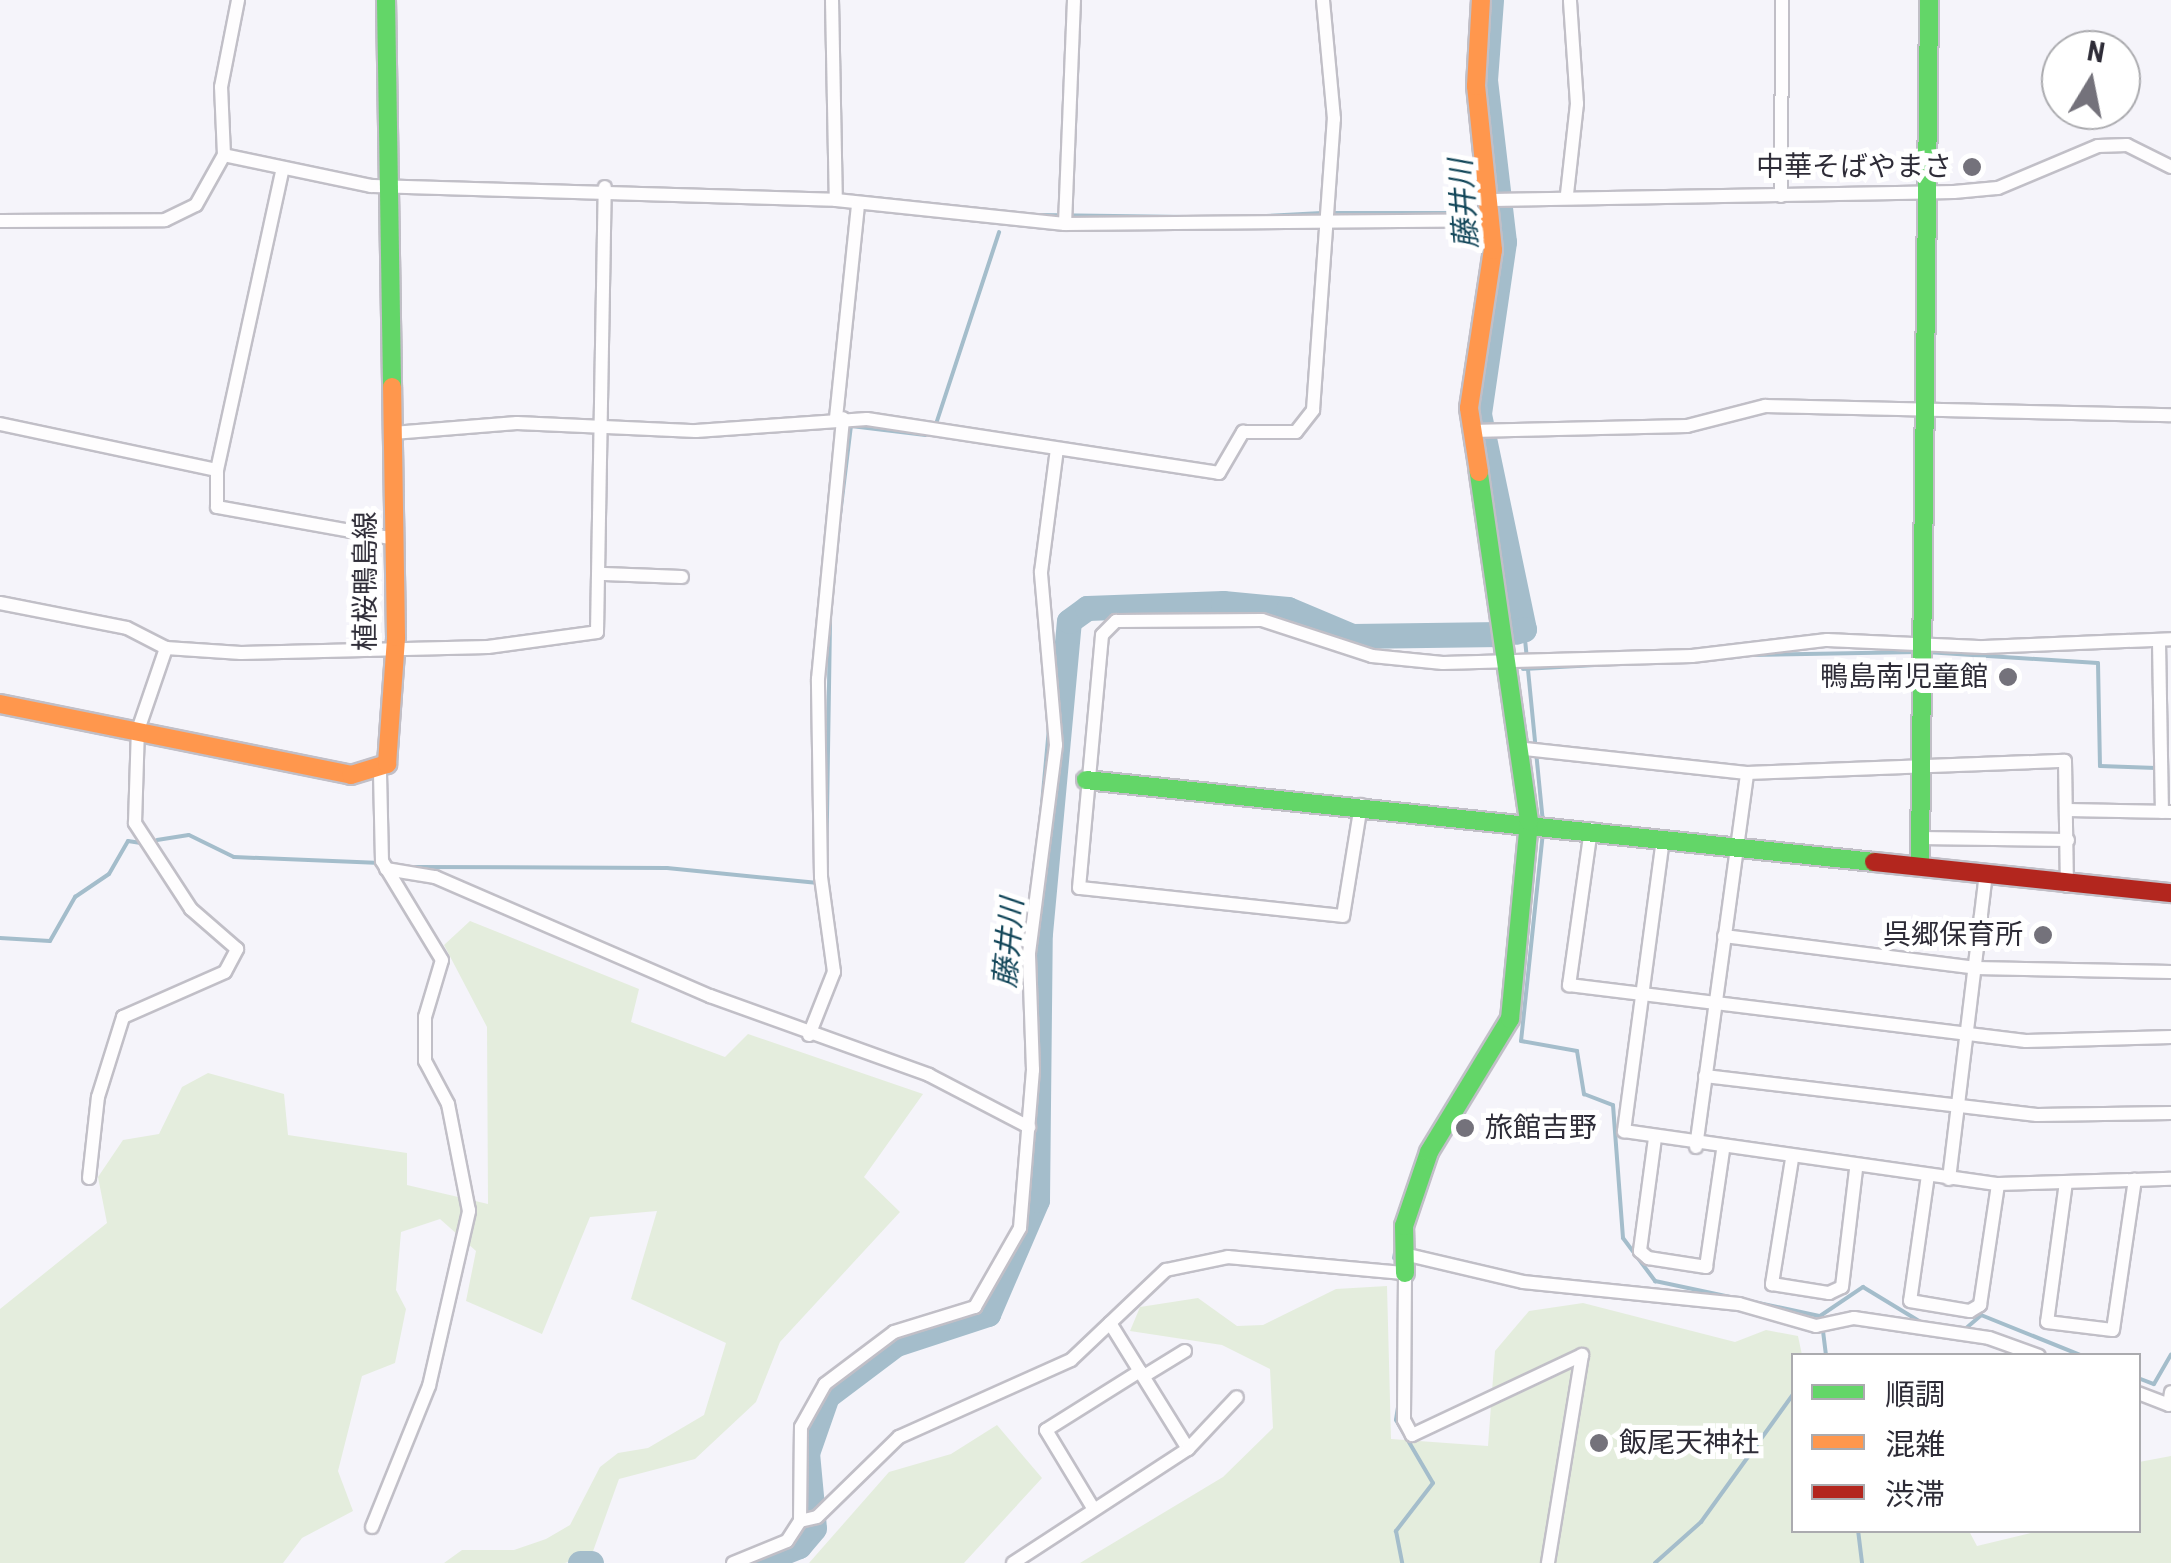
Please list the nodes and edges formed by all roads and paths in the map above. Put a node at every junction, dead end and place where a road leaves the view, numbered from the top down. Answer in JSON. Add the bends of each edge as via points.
{"nodes":[{"id":1,"x":238,"y":0,"type":"edge"},
{"id":2,"x":386,"y":0,"type":"edge"},
{"id":3,"x":832,"y":0,"type":"edge"},
{"id":4,"x":1074,"y":0,"type":"edge"},
{"id":5,"x":1323,"y":0,"type":"edge"},
{"id":6,"x":1480,"y":0,"type":"edge"},
{"id":7,"x":1570,"y":0,"type":"edge"},
{"id":8,"x":1782,"y":0,"type":"edge"},
{"id":9,"x":1929,"y":0,"type":"edge"},
{"id":10,"x":224,"y":155,"type":"junction"},
{"id":11,"x":2171,"y":167,"type":"edge"},
{"id":12,"x":283,"y":168,"type":"junction"},
{"id":13,"x":391,"y":187,"type":"junction"},
{"id":14,"x":605,"y":187,"type":"junction"},
{"id":15,"x":1927,"y":193,"type":"junction"},
{"id":16,"x":1568,"y":194,"type":"junction"},
{"id":17,"x":1781,"y":196,"type":"junction"},
{"id":18,"x":836,"y":200,"type":"junction"},
{"id":19,"x":1498,"y":200,"type":"junction"},
{"id":20,"x":858,"y":204,"type":"junction"},
{"id":21,"x":1332,"y":215,"type":"junction"},
{"id":22,"x":1065,"y":219,"type":"junction"},
{"id":23,"x":1492,"y":220,"type":"junction"},
{"id":24,"x":0,"y":221,"type":"edge"},
{"id":25,"x":1923,"y":409,"type":"junction"},
{"id":26,"x":2171,"y":416,"type":"edge"},
{"id":27,"x":839,"y":418,"type":"junction"},
{"id":28,"x":0,"y":424,"type":"edge"},
{"id":29,"x":602,"y":424,"type":"junction"},
{"id":30,"x":1478,"y":431,"type":"junction"},
{"id":31,"x":392,"y":433,"type":"junction"},
{"id":32,"x":1057,"y":449,"type":"junction"},
{"id":33,"x":217,"y":470,"type":"junction"},
{"id":34,"x":394,"y":539,"type":"junction"},
{"id":35,"x":604,"y":574,"type":"junction"},
{"id":36,"x":682,"y":577,"type":"dead end"},
{"id":37,"x":0,"y":602,"type":"edge"},
{"id":38,"x":2165,"y":641,"type":"edge"},
{"id":39,"x":166,"y":648,"type":"junction"},
{"id":40,"x":395,"y":649,"type":"junction"},
{"id":41,"x":1920,"y":650,"type":"junction"},
{"id":42,"x":1511,"y":654,"type":"junction"},
{"id":43,"x":0,"y":704,"type":"edge"},
{"id":44,"x":138,"y":730,"type":"junction"},
{"id":45,"x":1526,"y":749,"type":"junction"},
{"id":46,"x":380,"y":772,"type":"junction"},
{"id":47,"x":1917,"y":772,"type":"junction"},
{"id":48,"x":1747,"y":774,"type":"junction"},
{"id":49,"x":1086,"y":780,"type":"junction"},
{"id":50,"x":1362,"y":802,"type":"junction"},
{"id":51,"x":2068,"y":810,"type":"junction"},
{"id":52,"x":2167,"y":812,"type":"edge"},
{"id":53,"x":1529,"y":821,"type":"junction"},
{"id":54,"x":1591,"y":829,"type":"junction"},
{"id":55,"x":1920,"y":838,"type":"junction"},
{"id":56,"x":1663,"y":839,"type":"junction"},
{"id":57,"x":2068,"y":840,"type":"junction"},
{"id":58,"x":1736,"y":846,"type":"junction"},
{"id":59,"x":1920,"y":860,"type":"junction"},
{"id":60,"x":385,"y":866,"type":"junction"},
{"id":61,"x":1986,"y":872,"type":"junction"},
{"id":62,"x":2067,"y":886,"type":"junction"},
{"id":63,"x":2171,"y":893,"type":"edge"},
{"id":64,"x":1724,"y":936,"type":"junction"},
{"id":65,"x":1976,"y":968,"type":"junction"},
{"id":66,"x":2171,"y":972,"type":"edge"},
{"id":67,"x":1642,"y":997,"type":"junction"},
{"id":68,"x":1714,"y":1006,"type":"junction"},
{"id":69,"x":1968,"y":1034,"type":"junction"},
{"id":70,"x":809,"y":1035,"type":"junction"},
{"id":71,"x":2171,"y":1036,"type":"edge"},
{"id":72,"x":1705,"y":1076,"type":"junction"},
{"id":73,"x":1959,"y":1106,"type":"junction"},
{"id":74,"x":2171,"y":1113,"type":"edge"},
{"id":75,"x":1029,"y":1127,"type":"junction"},
{"id":76,"x":1655,"y":1138,"type":"junction"},
{"id":77,"x":1696,"y":1147,"type":"junction"},
{"id":78,"x":1722,"y":1150,"type":"junction"},
{"id":79,"x":1792,"y":1159,"type":"junction"},
{"id":80,"x":1856,"y":1169,"type":"junction"},
{"id":81,"x":1928,"y":1175,"type":"junction"},
{"id":82,"x":89,"y":1178,"type":"dead end"},
{"id":83,"x":1949,"y":1178,"type":"junction"},
{"id":84,"x":2171,"y":1179,"type":"edge"},
{"id":85,"x":2136,"y":1180,"type":"junction"},
{"id":86,"x":2066,"y":1182,"type":"junction"},
{"id":87,"x":1998,"y":1184,"type":"junction"},
{"id":88,"x":1404,"y":1263,"type":"junction"},
{"id":89,"x":1110,"y":1323,"type":"junction"},
{"id":90,"x":1184,"y":1351,"type":"dead end"},
{"id":91,"x":2025,"y":1353,"type":"edge"},
{"id":92,"x":1142,"y":1373,"type":"junction"},
{"id":93,"x":2171,"y":1392,"type":"edge"},
{"id":94,"x":2141,"y":1394,"type":"edge"},
{"id":95,"x":1237,"y":1397,"type":"dead end"},
{"id":96,"x":1188,"y":1449,"type":"junction"},
{"id":97,"x":1093,"y":1508,"type":"junction"},
{"id":98,"x":808,"y":1520,"type":"junction"},
{"id":99,"x":372,"y":1526,"type":"dead end"},
{"id":100,"x":734,"y":1563,"type":"edge"},
{"id":101,"x":1013,"y":1563,"type":"edge"},
{"id":102,"x":1548,"y":1563,"type":"edge"}],
"edges":[{"from":1,"to":10,"type":"street","via":[[221,87]]},
{"from":2,"to":13,"type":"street","name":"植桜鴨島線"},
{"from":3,"to":18,"type":"street"},
{"from":4,"to":22,"type":"street"},
{"from":5,"to":21,"type":"street"},
{"from":6,"to":19,"type":"street","via":[[1476,86]]},
{"from":7,"to":16,"type":"street","via":[[1576,104]]},
{"from":8,"to":17,"type":"street"},
{"from":9,"to":15,"type":"street"},
{"from":10,"to":12,"type":"street"},
{"from":10,"to":24,"type":"street","via":[[184,214]]},
{"from":11,"to":15,"type":"street","via":[[2127,145],[2098,146],[1998,188]]},
{"from":12,"to":13,"type":"street"},
{"from":12,"to":33,"type":"street"},
{"from":13,"to":14,"type":"street","via":[[492,194]]},
{"from":13,"to":31,"type":"street","name":"植桜鴨島線"},
{"from":14,"to":18,"type":"street"},
{"from":14,"to":29,"type":"street"},
{"from":15,"to":17,"type":"street"},
{"from":15,"to":25,"type":"street"},
{"from":16,"to":17,"type":"street"},
{"from":16,"to":19,"type":"street"},
{"from":18,"to":20,"type":"street"},
{"from":19,"to":23,"type":"street"},
{"from":20,"to":22,"type":"street"},
{"from":20,"to":27,"type":"street"},
{"from":21,"to":22,"type":"street"},
{"from":21,"to":23,"type":"street"},
{"from":21,"to":32,"type":"street","via":[[1308,428],[1243,432],[1219,473],[1206,475]]},
{"from":23,"to":30,"type":"street"},
{"from":25,"to":26,"type":"street"},
{"from":25,"to":30,"type":"street","via":[[1765,406],[1687,426]]},
{"from":25,"to":41,"type":"street"},
{"from":27,"to":29,"type":"street","via":[[696,432]]},
{"from":27,"to":32,"type":"street"},
{"from":27,"to":70,"type":"street","via":[[821,620],[822,881],[834,972]]},
{"from":28,"to":33,"type":"street"},
{"from":29,"to":31,"type":"street"},
{"from":29,"to":35,"type":"street"},
{"from":30,"to":42,"type":"street"},
{"from":31,"to":34,"type":"street","name":"植桜鴨島線"},
{"from":32,"to":75,"type":"street","via":[[1041,572],[1056,745],[1029,953]]},
{"from":33,"to":34,"type":"street","via":[[217,506]]},
{"from":34,"to":40,"type":"street","name":"植桜鴨島線"},
{"from":35,"to":36,"type":"street"},
{"from":35,"to":40,"type":"street","via":[[602,618],[585,638]]},
{"from":37,"to":39,"type":"street","via":[[127,628]]},
{"from":38,"to":41,"type":"street"},
{"from":38,"to":52,"type":"street"},
{"from":39,"to":40,"type":"street"},
{"from":39,"to":44,"type":"street"},
{"from":40,"to":46,"type":"street","name":"植桜鴨島線"},
{"from":41,"to":42,"type":"street"},
{"from":41,"to":47,"type":"street"},
{"from":42,"to":45,"type":"street"},
{"from":42,"to":49,"type":"street","via":[[1444,663],[1357,652],[1262,620],[1116,621],[1102,635]]},
{"from":43,"to":44,"type":"street"},
{"from":44,"to":46,"type":"street","via":[[351,775]]},
{"from":44,"to":82,"type":"street","via":[[135,822],[191,910],[237,948],[224,972],[123,1017],[98,1097]]},
{"from":45,"to":48,"type":"street"},
{"from":45,"to":53,"type":"street"},
{"from":46,"to":60,"type":"street"},
{"from":47,"to":48,"type":"street"},
{"from":47,"to":51,"type":"street","via":[[2065,761]]},
{"from":47,"to":55,"type":"street"},
{"from":48,"to":58,"type":"street"},
{"from":49,"to":50,"type":"street"},
{"from":49,"to":50,"type":"street","via":[[1079,888],[1343,916]]},
{"from":50,"to":53,"type":"street"},
{"from":51,"to":52,"type":"street"},
{"from":51,"to":57,"type":"street"},
{"from":53,"to":54,"type":"street"},
{"from":53,"to":88,"type":"street","via":[[1510,1019],[1448,1108],[1404,1226]]},
{"from":54,"to":56,"type":"street"},
{"from":54,"to":67,"type":"street","via":[[1569,985]]},
{"from":55,"to":57,"type":"street"},
{"from":55,"to":59,"type":"street"},
{"from":56,"to":58,"type":"street"},
{"from":56,"to":67,"type":"street"},
{"from":57,"to":62,"type":"street"},
{"from":58,"to":59,"type":"street"},
{"from":58,"to":64,"type":"street"},
{"from":59,"to":61,"type":"street"},
{"from":60,"to":70,"type":"street","via":[[435,877]]},
{"from":60,"to":99,"type":"street","via":[[442,960],[425,1016],[425,1061],[448,1104],[469,1211],[428,1386]]},
{"from":61,"to":62,"type":"street"},
{"from":61,"to":65,"type":"street"},
{"from":62,"to":63,"type":"street"},
{"from":64,"to":65,"type":"street"},
{"from":64,"to":68,"type":"street"},
{"from":65,"to":66,"type":"street"},
{"from":65,"to":69,"type":"street"},
{"from":67,"to":68,"type":"street"},
{"from":67,"to":76,"type":"street","via":[[1624,1131]]},
{"from":68,"to":69,"type":"street"},
{"from":68,"to":72,"type":"street"},
{"from":69,"to":71,"type":"street"},
{"from":69,"to":73,"type":"street"},
{"from":70,"to":75,"type":"street","via":[[929,1074]]},
{"from":72,"to":73,"type":"street"},
{"from":72,"to":77,"type":"street"},
{"from":73,"to":74,"type":"street"},
{"from":73,"to":83,"type":"street"},
{"from":75,"to":98,"type":"street","via":[[1020,1228],[987,1297],[894,1332],[814,1397],[799,1443]]},
{"from":76,"to":77,"type":"street"},
{"from":76,"to":78,"type":"street","via":[[1640,1252],[1648,1258],[1706,1266]]},
{"from":77,"to":78,"type":"street"},
{"from":78,"to":79,"type":"street"},
{"from":79,"to":80,"type":"street"},
{"from":79,"to":80,"type":"street","via":[[1772,1284],[1829,1293],[1842,1287]]},
{"from":80,"to":81,"type":"street"},
{"from":81,"to":83,"type":"street"},
{"from":81,"to":87,"type":"street","via":[[1910,1301],[1970,1311],[1980,1305]]},
{"from":83,"to":87,"type":"street"},
{"from":84,"to":85,"type":"street"},
{"from":85,"to":86,"type":"street"},
{"from":85,"to":86,"type":"street","via":[[2113,1330],[2047,1322]]},
{"from":86,"to":87,"type":"street"},
{"from":88,"to":89,"type":"street","via":[[1195,1258],[1154,1277]]},
{"from":88,"to":91,"type":"street","via":[[1739,1304],[1821,1326],[1888,1322]]},
{"from":88,"to":102,"type":"street","via":[[1404,1420],[1412,1434],[1582,1354]]},
{"from":89,"to":92,"type":"street"},
{"from":89,"to":98,"type":"street","via":[[1039,1379],[899,1437]]},
{"from":90,"to":92,"type":"street"},
{"from":92,"to":96,"type":"street"},
{"from":92,"to":97,"type":"street","via":[[1046,1430]]},
{"from":93,"to":94,"type":"street","via":[[2169,1405]]},
{"from":95,"to":96,"type":"street"},
{"from":96,"to":97,"type":"street"},
{"from":97,"to":101,"type":"street"},
{"from":98,"to":100,"type":"street","via":[[787,1541]]}]}
